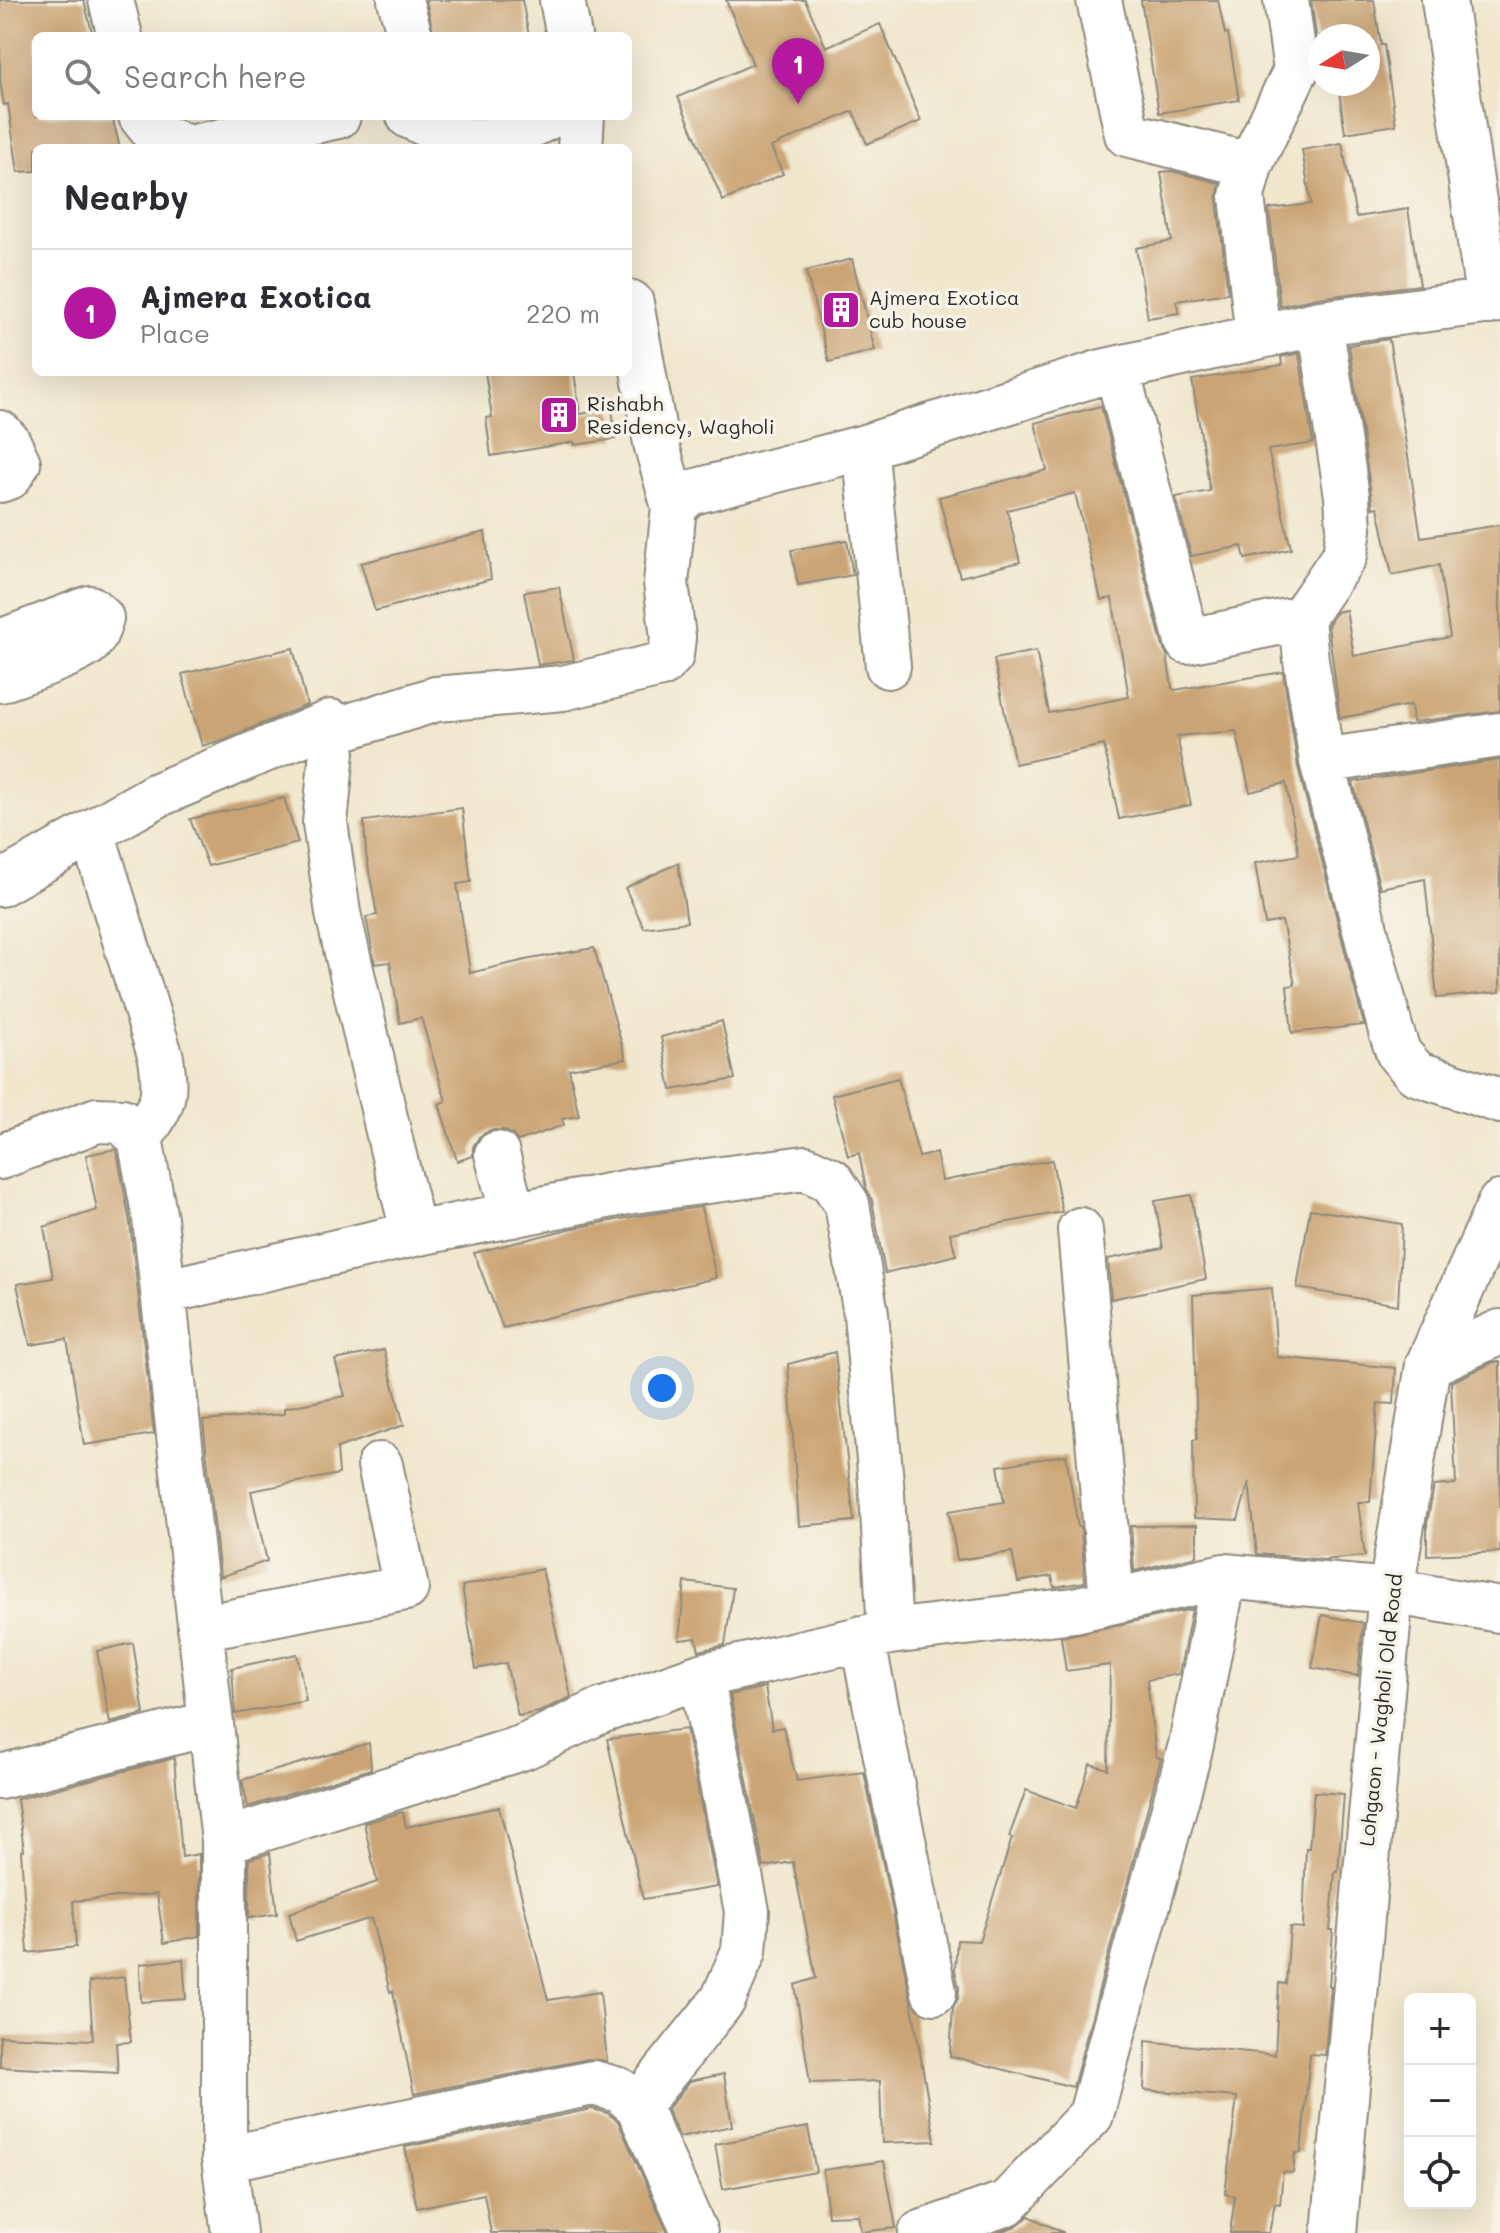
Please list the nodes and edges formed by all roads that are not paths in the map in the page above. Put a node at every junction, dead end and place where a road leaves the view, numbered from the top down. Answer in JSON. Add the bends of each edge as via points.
{"nodes":[{"id":1,"x":111,"y":0,"type":"edge"},
{"id":2,"x":400,"y":0,"type":"edge"},
{"id":3,"x":562,"y":0,"type":"edge"},
{"id":4,"x":1099,"y":0,"type":"edge"},
{"id":5,"x":1286,"y":0,"type":"edge"},
{"id":6,"x":1444,"y":0,"type":"edge"},
{"id":7,"x":119,"y":32,"type":"edge"},
{"id":8,"x":409,"y":32,"type":"edge"},
{"id":9,"x":568,"y":32,"type":"edge"},
{"id":10,"x":144,"y":120,"type":"edge"},
{"id":11,"x":319,"y":120,"type":"edge"},
{"id":12,"x":418,"y":120,"type":"edge"},
{"id":13,"x":543,"y":120,"type":"edge"},
{"id":14,"x":582,"y":120,"type":"edge"},
{"id":15,"x":178,"y":144,"type":"edge"},
{"id":16,"x":207,"y":144,"type":"edge"},
{"id":17,"x":580,"y":144,"type":"edge"},
{"id":18,"x":1250,"y":165,"type":"junction"},
{"id":19,"x":1494,"y":301,"type":"edge"},
{"id":20,"x":632,"y":309,"type":"edge"},
{"id":21,"x":1320,"y":323,"type":"junction"},
{"id":22,"x":1258,"y":337,"type":"junction"},
{"id":23,"x":1117,"y":369,"type":"junction"},
{"id":24,"x":0,"y":433,"type":"edge"},
{"id":25,"x":865,"y":447,"type":"junction"},
{"id":26,"x":0,"y":480,"type":"edge"},
{"id":27,"x":674,"y":507,"type":"junction"},
{"id":28,"x":1302,"y":618,"type":"junction"},
{"id":29,"x":0,"y":642,"type":"edge"},
{"id":30,"x":888,"y":666,"type":"dead end"},
{"id":31,"x":0,"y":680,"type":"edge"},
{"id":32,"x":334,"y":731,"type":"junction"},
{"id":33,"x":1500,"y":735,"type":"edge"},
{"id":34,"x":1322,"y":761,"type":"junction"},
{"id":35,"x":92,"y":832,"type":"junction"},
{"id":36,"x":0,"y":884,"type":"edge"},
{"id":37,"x":1500,"y":1101,"type":"edge"},
{"id":38,"x":140,"y":1138,"type":"junction"},
{"id":39,"x":497,"y":1154,"type":"dead end"},
{"id":40,"x":0,"y":1157,"type":"edge"},
{"id":41,"x":1500,"y":1203,"type":"edge"},
{"id":42,"x":513,"y":1215,"type":"junction"},
{"id":43,"x":1080,"y":1230,"type":"dead end"},
{"id":44,"x":414,"y":1234,"type":"junction"},
{"id":45,"x":1486,"y":1267,"type":"edge"},
{"id":46,"x":163,"y":1292,"type":"junction"},
{"id":47,"x":1500,"y":1332,"type":"edge"},
{"id":48,"x":1428,"y":1365,"type":"junction"},
{"id":49,"x":380,"y":1465,"type":"dead end"},
{"id":50,"x":1224,"y":1576,"type":"junction"},
{"id":51,"x":1391,"y":1591,"type":"junction"},
{"id":52,"x":1112,"y":1601,"type":"junction"},
{"id":53,"x":1500,"y":1610,"type":"edge"},
{"id":54,"x":200,"y":1628,"type":"junction"},
{"id":55,"x":876,"y":1635,"type":"junction"},
{"id":56,"x":701,"y":1676,"type":"junction"},
{"id":57,"x":211,"y":1723,"type":"junction"},
{"id":58,"x":0,"y":1777,"type":"edge"},
{"id":59,"x":224,"y":1841,"type":"junction"},
{"id":60,"x":934,"y":1992,"type":"dead end"},
{"id":61,"x":638,"y":2106,"type":"junction"},
{"id":62,"x":224,"y":2159,"type":"junction"},
{"id":63,"x":234,"y":2233,"type":"edge"},
{"id":64,"x":695,"y":2233,"type":"edge"},
{"id":65,"x":921,"y":2233,"type":"edge"},
{"id":66,"x":1334,"y":2233,"type":"edge"}],
"edges":[{"from":1,"to":7,"type":"street"},
{"from":2,"to":8,"type":"street"},
{"from":3,"to":9,"type":"street"},
{"from":4,"to":18,"type":"street","via":[[1127,134]]},
{"from":5,"to":18,"type":"street","via":[[1296,70]]},
{"from":6,"to":19,"type":"street"},
{"from":10,"to":15,"type":"street","via":[[156,135]]},
{"from":11,"to":16,"type":"street"},
{"from":12,"to":13,"type":"street","via":[[466,140],[496,138]]},
{"from":14,"to":17,"type":"street"},
{"from":18,"to":22,"type":"street","via":[[1242,196]]},
{"from":19,"to":21,"type":"street"},
{"from":20,"to":27,"type":"street","via":[[656,443]]},
{"from":21,"to":22,"type":"street"},
{"from":21,"to":28,"type":"street","via":[[1349,529],[1345,555]]},
{"from":22,"to":23,"type":"street"},
{"from":23,"to":25,"type":"street"},
{"from":23,"to":28,"type":"street","via":[[1187,641]]},
{"from":24,"to":26,"type":"street","via":[[18,463]]},
{"from":25,"to":27,"type":"street","via":[[689,493]]},
{"from":25,"to":30,"type":"street"},
{"from":27,"to":32,"type":"street","via":[[666,583],[673,637],[671,655],[661,665],[563,688],[436,699]]},
{"from":28,"to":34,"type":"street"},
{"from":29,"to":31,"type":"street","via":[[90,608],[101,618],[89,642]]},
{"from":32,"to":35,"type":"street","via":[[331,722],[157,795]]},
{"from":32,"to":44,"type":"street","via":[[325,823],[338,913]]},
{"from":33,"to":34,"type":"street"},
{"from":34,"to":37,"type":"street","via":[[1399,1054],[1416,1073]]},
{"from":35,"to":36,"type":"street"},
{"from":35,"to":38,"type":"street","via":[[161,1058],[165,1085],[160,1109]]},
{"from":38,"to":40,"type":"street","via":[[122,1121],[97,1120]]},
{"from":38,"to":46,"type":"street"},
{"from":39,"to":42,"type":"street"},
{"from":41,"to":45,"type":"street","name":"Lohgaon - Wagholi Old Road"},
{"from":42,"to":44,"type":"street"},
{"from":42,"to":55,"type":"street","via":[[633,1191],[805,1168],[831,1180],[847,1204],[866,1314],[882,1494]]},
{"from":43,"to":52,"type":"street"},
{"from":44,"to":46,"type":"street"},
{"from":45,"to":48,"type":"street","name":"Lohgaon - Wagholi Old Road"},
{"from":46,"to":54,"type":"street"},
{"from":47,"to":48,"type":"street"},
{"from":48,"to":51,"type":"street","name":"Lohgaon - Wagholi Old Road"},
{"from":49,"to":54,"type":"street","via":[[406,1588]]},
{"from":50,"to":51,"type":"street"},
{"from":50,"to":52,"type":"street"},
{"from":50,"to":65,"type":"street","via":[[1191,1745],[1091,2115],[1007,2203]]},
{"from":51,"to":53,"type":"street"},
{"from":51,"to":66,"type":"street","name":"Lohgaon - Wagholi Old Road"},
{"from":52,"to":55,"type":"street"},
{"from":54,"to":57,"type":"street"},
{"from":55,"to":56,"type":"street"},
{"from":55,"to":60,"type":"street"},
{"from":56,"to":59,"type":"street","via":[[598,1712],[524,1747]]},
{"from":56,"to":61,"type":"street","via":[[747,1911],[744,1951],[723,2000]]},
{"from":57,"to":58,"type":"street"},
{"from":57,"to":59,"type":"street"},
{"from":59,"to":62,"type":"street"},
{"from":61,"to":62,"type":"street","via":[[619,2090],[593,2083]]},
{"from":61,"to":64,"type":"street"},
{"from":62,"to":63,"type":"street"}]}
